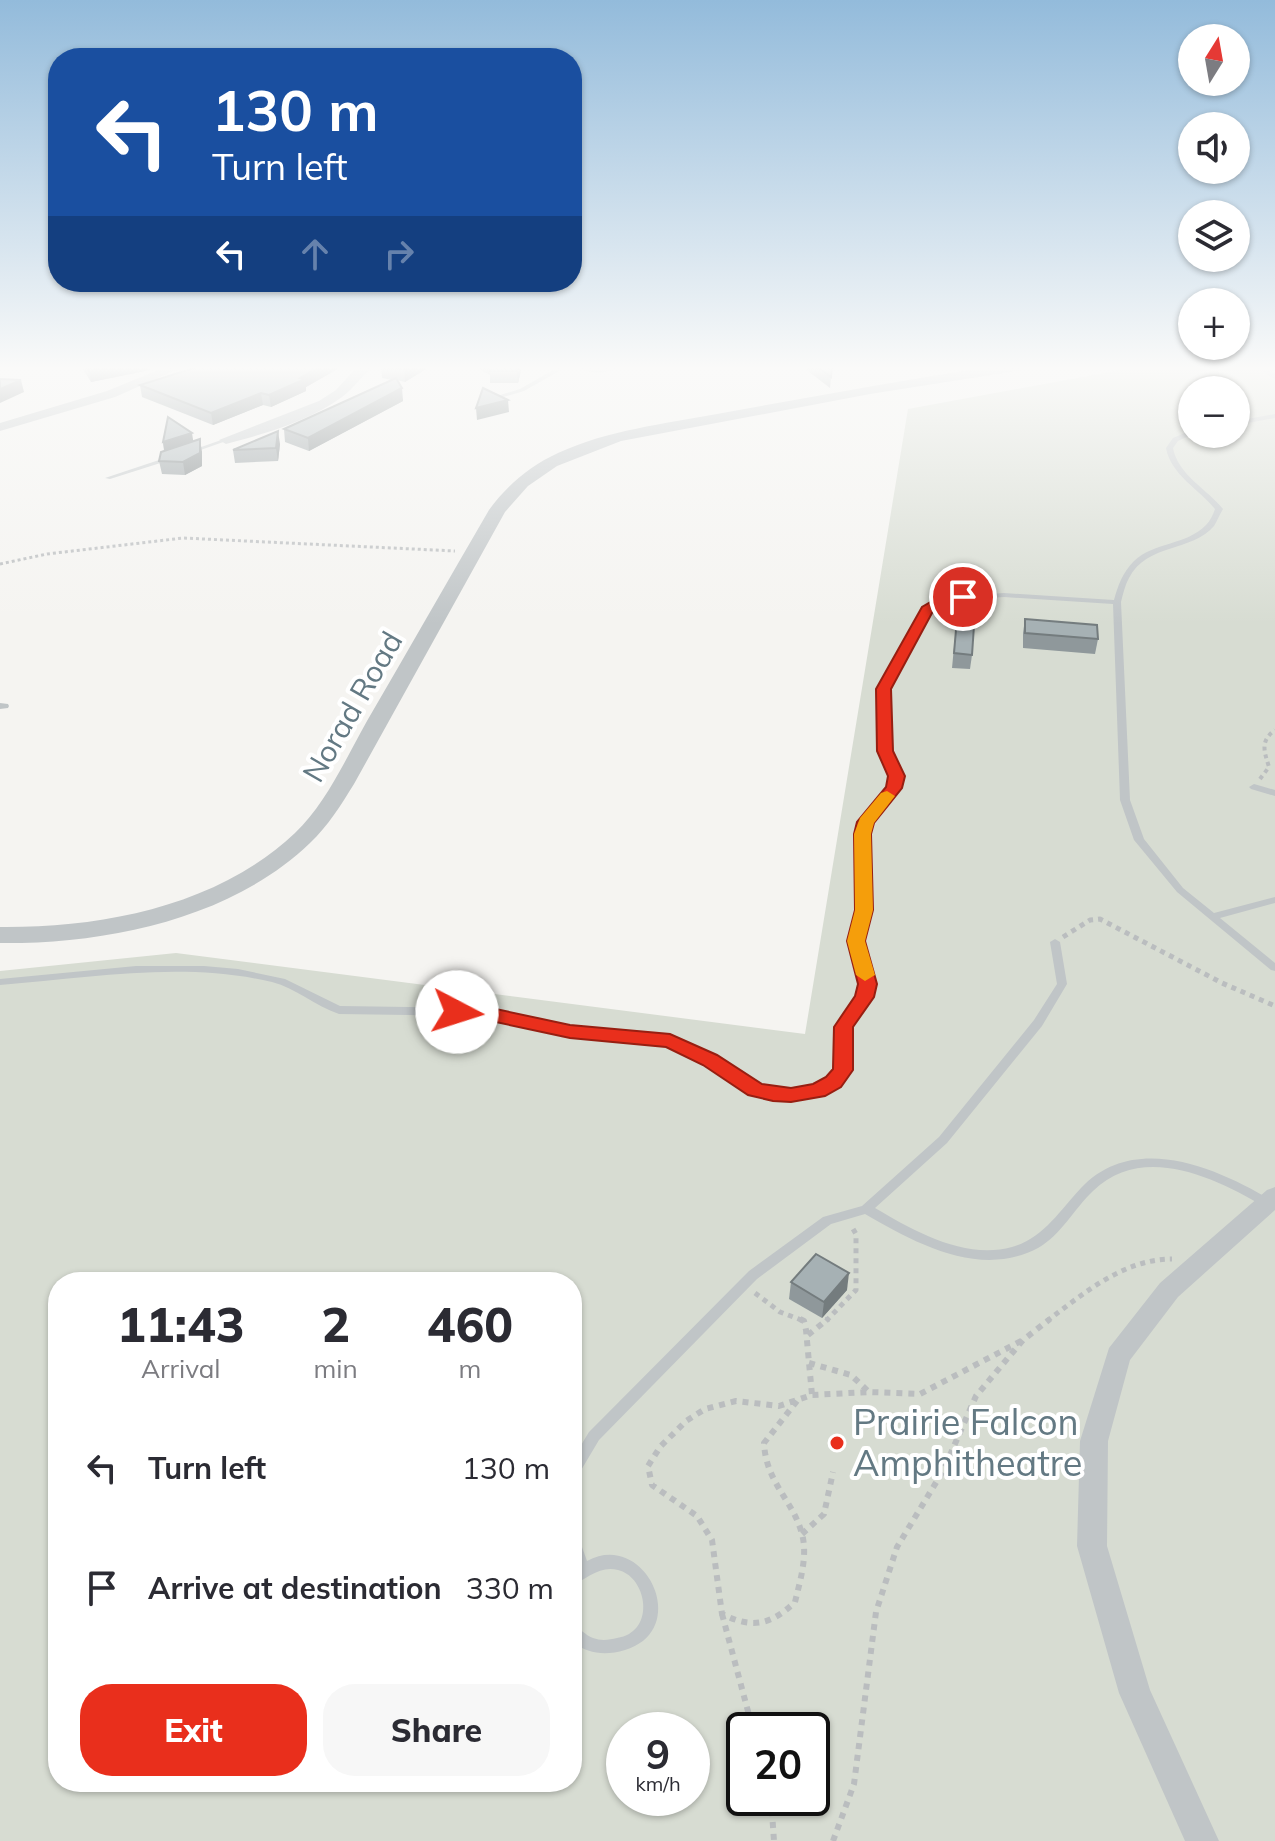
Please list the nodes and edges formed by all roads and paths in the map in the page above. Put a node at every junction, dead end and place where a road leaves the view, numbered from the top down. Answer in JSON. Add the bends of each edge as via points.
{"nodes":[{"id":1,"x":189,"y":452,"type":"edge"},
{"id":2,"x":573,"y":452,"type":"edge"},
{"id":3,"x":1170,"y":452,"type":"edge"},
{"id":4,"x":108,"y":478,"type":"dead end"},
{"id":5,"x":473,"y":551,"type":"junction"},
{"id":6,"x":0,"y":564,"type":"edge"},
{"id":7,"x":1117,"y":602,"type":"junction"},
{"id":8,"x":1275,"y":730,"type":"edge"},
{"id":9,"x":1254,"y":787,"type":"joint"},
{"id":10,"x":1275,"y":793,"type":"edge"},
{"id":11,"x":1275,"y":900,"type":"edge"},
{"id":12,"x":1212,"y":917,"type":"junction"},
{"id":13,"x":0,"y":935,"type":"edge"},
{"id":14,"x":1055,"y":942,"type":"joint"},
{"id":15,"x":1275,"y":968,"type":"edge"},
{"id":16,"x":0,"y":982,"type":"edge"},
{"id":17,"x":1275,"y":1006,"type":"edge"},
{"id":18,"x":1271,"y":1199,"type":"edge"},
{"id":19,"x":866,"y":1209,"type":"junction"},
{"id":20,"x":844,"y":1215,"type":"junction"},
{"id":21,"x":1203,"y":1260,"type":"junction"},
{"id":22,"x":744,"y":1284,"type":"junction"},
{"id":23,"x":808,"y":1335,"type":"junction"},
{"id":24,"x":1023,"y":1340,"type":"junction"},
{"id":25,"x":808,"y":1363,"type":"junction"},
{"id":26,"x":869,"y":1392,"type":"junction"},
{"id":27,"x":812,"y":1395,"type":"junction"},
{"id":28,"x":797,"y":1401,"type":"junction"},
{"id":29,"x":582,"y":1456,"type":"edge"},
{"id":30,"x":833,"y":1472,"type":"dead end"},
{"id":31,"x":802,"y":1534,"type":"junction"},
{"id":32,"x":582,"y":1571,"type":"edge"},
{"id":33,"x":722,"y":1614,"type":"junction"},
{"id":34,"x":582,"y":1638,"type":"edge"},
{"id":35,"x":748,"y":1712,"type":"edge"},
{"id":36,"x":772,"y":1816,"type":"edge"},
{"id":37,"x":774,"y":1841,"type":"edge"},
{"id":38,"x":833,"y":1841,"type":"edge"},
{"id":39,"x":1202,"y":1841,"type":"edge"}],
"edges":[{"from":1,"to":4,"type":"lane"},
{"from":2,"to":5,"type":"street","name":"Norad Road","via":[[535,471],[505,498]]},
{"from":3,"to":7,"type":"lane","via":[[1175,468],[1213,499],[1219,509],[1215,522],[1204,532],[1144,554],[1129,567]]},
{"from":5,"to":6,"type":"path","via":[[183,538]]},
{"from":5,"to":13,"type":"street","name":"Norad Road","via":[[336,795],[312,828],[277,860],[200,902],[159,914],[104,928]]},
{"from":7,"to":12,"type":"lane","via":[[1125,800],[1139,840],[1180,890]]},
{"from":7,"to":16,"type":"lane","via":[[1034,595],[963,597],[934,604],[921,618],[883,689],[885,751],[897,776],[863,834],[864,910],[856,941],[867,984],[865,997],[843,1027],[843,1070],[817,1091],[791,1095],[755,1090],[670,1040],[570,1032],[477,1012],[339,1010],[277,980],[214,970],[152,967]]},
{"from":8,"to":9,"type":"path","via":[[1263,746],[1269,767]]},
{"from":9,"to":10,"type":"lane"},
{"from":11,"to":12,"type":"lane"},
{"from":12,"to":15,"type":"lane"},
{"from":14,"to":17,"type":"path","via":[[1100,919]]},
{"from":14,"to":19,"type":"lane","via":[[1062,984],[1038,1023],[943,1140]]},
{"from":18,"to":19,"type":"lane","via":[[1173,1164],[1122,1167],[1101,1177],[1030,1246],[974,1254],[913,1237]]},
{"from":18,"to":21,"type":"street"},
{"from":19,"to":20,"type":"lane"},
{"from":20,"to":22,"type":"lane","via":[[799,1239]]},
{"from":20,"to":23,"type":"path","via":[[856,1234],[856,1290]]},
{"from":21,"to":24,"type":"path","via":[[1161,1259],[1128,1268],[1092,1287]]},
{"from":21,"to":39,"type":"street","via":[[1169,1290],[1118,1356],[1094,1441],[1092,1546],[1135,1693]]},
{"from":22,"to":23,"type":"path","via":[[780,1312],[804,1321]]},
{"from":22,"to":29,"type":"lane","via":[[594,1436]]},
{"from":23,"to":25,"type":"path"},
{"from":24,"to":26,"type":"path","via":[[920,1394]]},
{"from":24,"to":38,"type":"path","via":[[976,1396],[943,1471],[897,1547],[876,1612],[854,1784]]},
{"from":25,"to":26,"type":"path","via":[[852,1375]]},
{"from":25,"to":27,"type":"path","via":[[815,1378]]},
{"from":26,"to":27,"type":"path"},
{"from":27,"to":28,"type":"path"},
{"from":28,"to":31,"type":"path","via":[[764,1443],[765,1464]]},
{"from":28,"to":33,"type":"path","via":[[779,1406],[736,1401],[705,1409],[686,1421],[648,1466],[652,1485],[697,1516],[712,1540]]},
{"from":30,"to":31,"type":"path","via":[[821,1523]]},
{"from":31,"to":33,"type":"path","via":[[803,1565],[795,1602],[766,1624],[745,1626]]},
{"from":32,"to":34,"type":"lane","via":[[611,1561],[629,1567],[648,1584],[653,1609],[641,1634],[623,1645],[599,1647]]},
{"from":33,"to":35,"type":"path"},
{"from":36,"to":37,"type":"path"}]}
